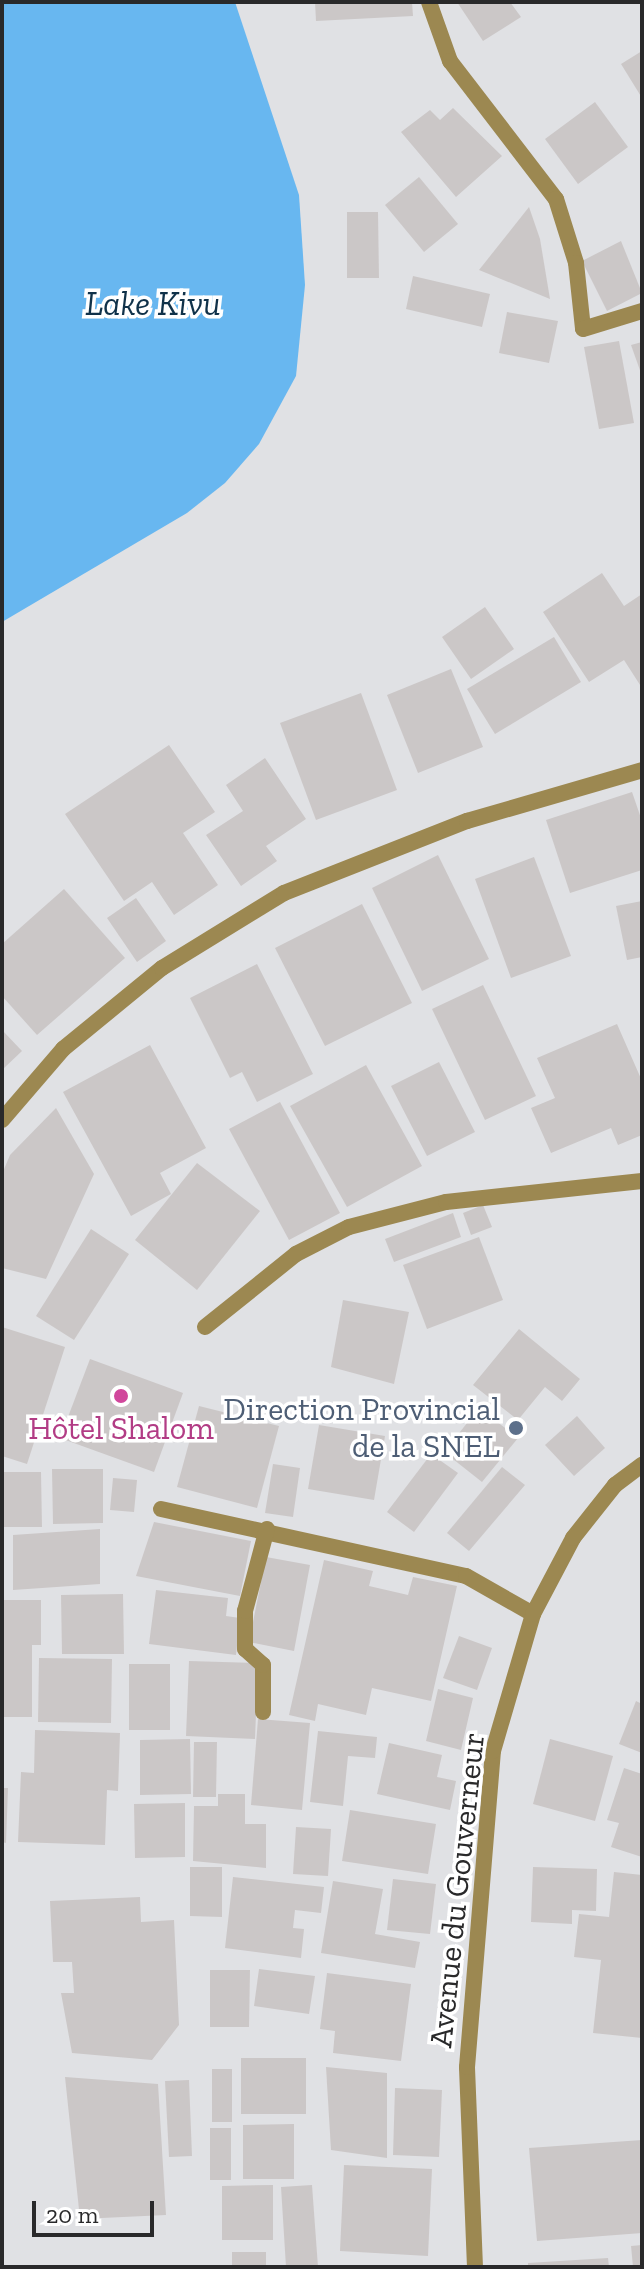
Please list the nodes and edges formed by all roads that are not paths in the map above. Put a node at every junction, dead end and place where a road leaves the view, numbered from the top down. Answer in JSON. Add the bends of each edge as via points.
{"nodes":[{"id":1,"x":429,"y":2,"type":"edge"},
{"id":2,"x":642,"y":311,"type":"edge"},
{"id":3,"x":642,"y":770,"type":"edge"},
{"id":4,"x":2,"y":1120,"type":"edge"},
{"id":5,"x":642,"y":1181,"type":"edge"},
{"id":6,"x":205,"y":1327,"type":"dead end"},
{"id":7,"x":642,"y":1465,"type":"edge"},
{"id":8,"x":161,"y":1509,"type":"dead end"},
{"id":9,"x":267,"y":1529,"type":"junction"},
{"id":10,"x":533,"y":1614,"type":"junction"},
{"id":11,"x":263,"y":1712,"type":"dead end"},
{"id":12,"x":475,"y":2267,"type":"edge"}],
"edges":[{"from":1,"to":2,"type":"street","via":[[450,61],[556,199],[576,263],[583,329]]},
{"from":3,"to":4,"type":"street","via":[[467,821],[284,893],[149,978],[63,1049]]},
{"from":5,"to":6,"type":"street","via":[[446,1202],[349,1227],[296,1254]]},
{"from":7,"to":10,"type":"street","name":"Avenue du Gouverneur","via":[[615,1485],[573,1538]]},
{"from":8,"to":9,"type":"street"},
{"from":9,"to":10,"type":"street","via":[[466,1576]]},
{"from":9,"to":11,"type":"street","via":[[245,1611],[245,1649],[263,1665]]},
{"from":10,"to":12,"type":"street","name":"Avenue du Gouverneur","via":[[493,1751],[477,1893],[467,2067]]}]}
